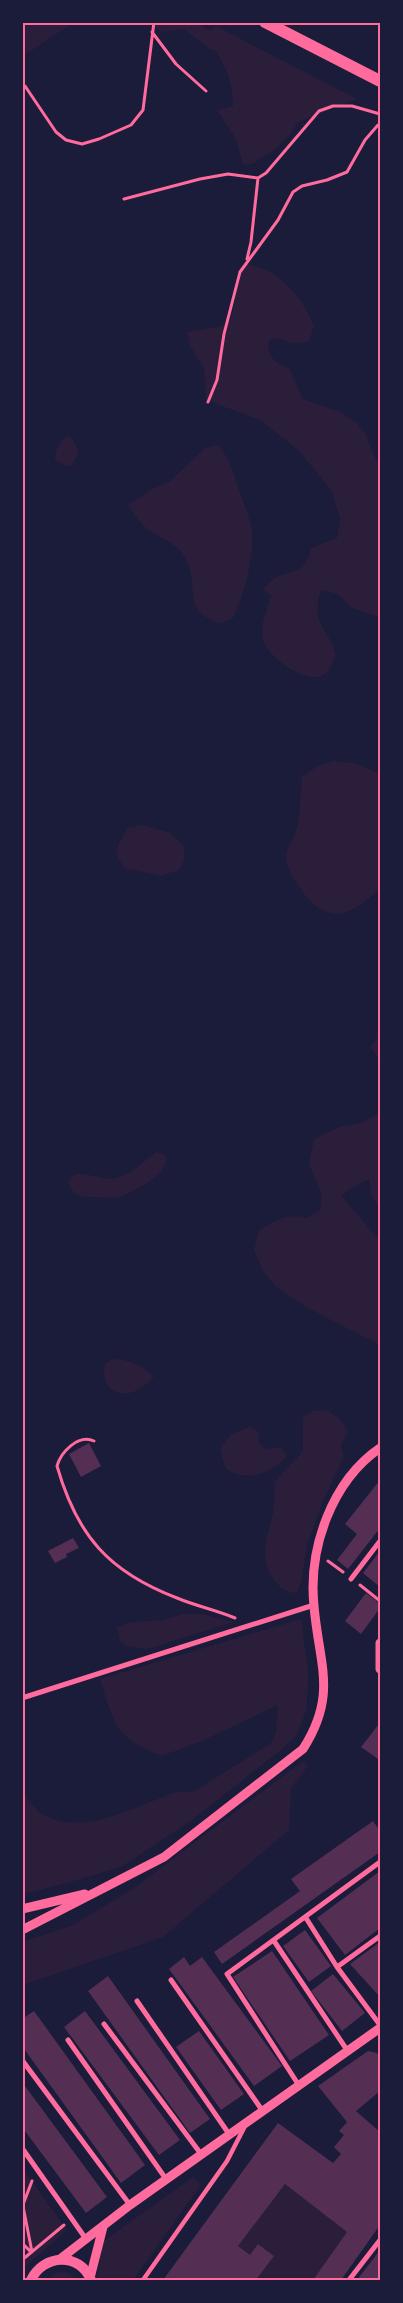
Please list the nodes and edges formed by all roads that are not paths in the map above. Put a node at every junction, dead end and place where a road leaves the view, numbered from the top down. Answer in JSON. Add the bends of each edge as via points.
{"nodes":[{"id":1,"x":265,"y":22,"type":"edge"},
{"id":2,"x":380,"y":81,"type":"edge"},
{"id":3,"x":380,"y":1448,"type":"edge"},
{"id":4,"x":380,"y":1541,"type":"edge"},
{"id":5,"x":352,"y":1579,"type":"dead end"},
{"id":6,"x":314,"y":1604,"type":"junction"},
{"id":7,"x":380,"y":1643,"type":"edge"},
{"id":8,"x":380,"y":1669,"type":"edge"},
{"id":9,"x":22,"y":1698,"type":"edge"},
{"id":10,"x":380,"y":1862,"type":"edge"},
{"id":11,"x":99,"y":1890,"type":"junction"},
{"id":12,"x":25,"y":1908,"type":"edge"},
{"id":13,"x":306,"y":1918,"type":"junction"},
{"id":14,"x":22,"y":1930,"type":"edge"},
{"id":15,"x":380,"y":1936,"type":"edge"},
{"id":16,"x":274,"y":1941,"type":"junction"},
{"id":17,"x":337,"y":1967,"type":"junction"},
{"id":18,"x":171,"y":1980,"type":"dead end"},
{"id":19,"x":137,"y":2001,"type":"dead end"},
{"id":20,"x":104,"y":2024,"type":"dead end"},
{"id":21,"x":380,"y":2026,"type":"edge"},
{"id":22,"x":68,"y":2040,"type":"dead end"},
{"id":23,"x":347,"y":2050,"type":"junction"},
{"id":24,"x":22,"y":2060,"type":"edge"},
{"id":25,"x":298,"y":2084,"type":"junction"},
{"id":26,"x":262,"y":2110,"type":"junction"},
{"id":27,"x":248,"y":2120,"type":"junction"},
{"id":28,"x":230,"y":2134,"type":"junction"},
{"id":29,"x":22,"y":2148,"type":"edge"},
{"id":30,"x":201,"y":2154,"type":"junction"},
{"id":31,"x":166,"y":2179,"type":"junction"},
{"id":32,"x":130,"y":2205,"type":"junction"},
{"id":33,"x":103,"y":2226,"type":"junction"},
{"id":34,"x":86,"y":2239,"type":"junction"},
{"id":35,"x":380,"y":2240,"type":"edge"},
{"id":36,"x":60,"y":2259,"type":"junction"},
{"id":37,"x":90,"y":2279,"type":"edge"},
{"id":38,"x":31,"y":2280,"type":"edge"},
{"id":39,"x":143,"y":2280,"type":"edge"},
{"id":40,"x":350,"y":2280,"type":"edge"}],
"edges":[{"from":1,"to":2,"type":"main road"},
{"from":3,"to":6,"type":"street","via":[[354,1472],[326,1517],[314,1577]]},
{"from":4,"to":5,"type":"street"},
{"from":6,"to":9,"type":"street"},
{"from":6,"to":11,"type":"street","via":[[325,1685],[323,1708],[316,1729],[303,1749],[164,1857]]},
{"from":7,"to":8,"type":"street"},
{"from":10,"to":13,"type":"street"},
{"from":11,"to":12,"type":"street"},
{"from":11,"to":14,"type":"street"},
{"from":13,"to":16,"type":"street"},
{"from":13,"to":17,"type":"street"},
{"from":15,"to":17,"type":"street"},
{"from":16,"to":23,"type":"street"},
{"from":16,"to":25,"type":"street","via":[[226,1974]]},
{"from":17,"to":21,"type":"street"},
{"from":18,"to":26,"type":"street"},
{"from":19,"to":28,"type":"street"},
{"from":20,"to":30,"type":"street"},
{"from":21,"to":23,"type":"street"},
{"from":22,"to":31,"type":"street"},
{"from":23,"to":25,"type":"street"},
{"from":24,"to":32,"type":"street"},
{"from":25,"to":26,"type":"street"},
{"from":26,"to":27,"type":"street"},
{"from":27,"to":28,"type":"street"},
{"from":27,"to":39,"type":"street","via":[[227,2161]]},
{"from":28,"to":30,"type":"street"},
{"from":29,"to":34,"type":"street"},
{"from":30,"to":31,"type":"street"},
{"from":31,"to":32,"type":"street"},
{"from":32,"to":33,"type":"street"},
{"from":33,"to":34,"type":"street"},
{"from":33,"to":37,"type":"street"},
{"from":34,"to":36,"type":"street"},
{"from":35,"to":40,"type":"street"},
{"from":36,"to":37,"type":"main road","via":[[78,2264]]},
{"from":36,"to":38,"type":"main road","via":[[41,2266]]}]}
